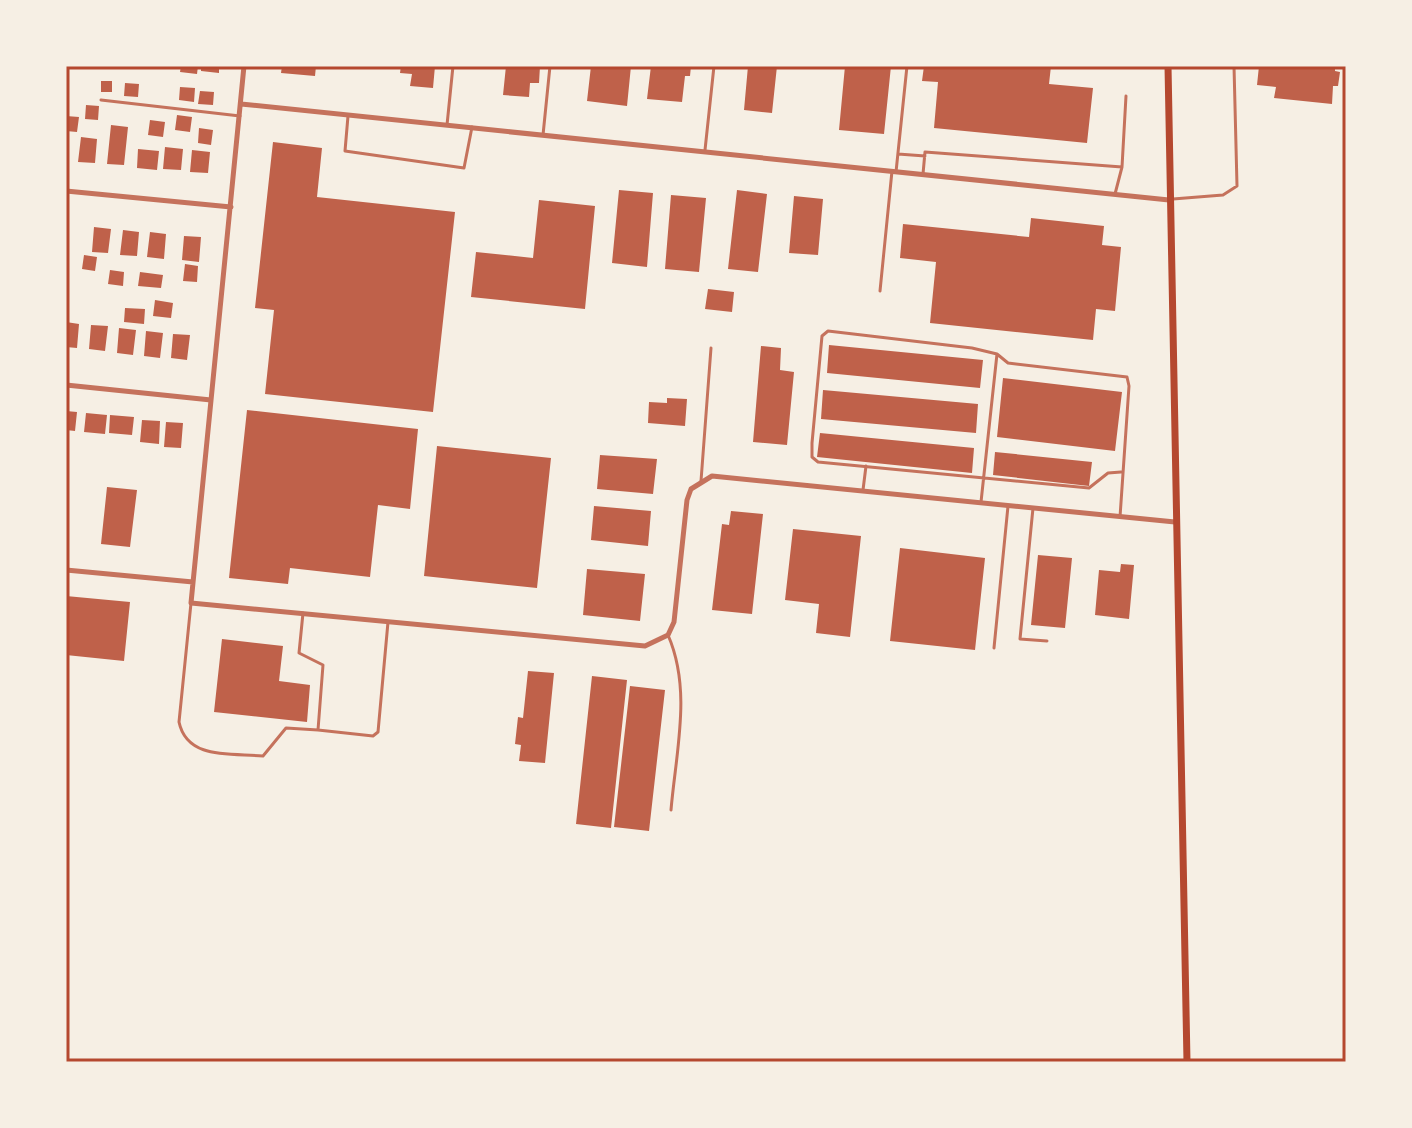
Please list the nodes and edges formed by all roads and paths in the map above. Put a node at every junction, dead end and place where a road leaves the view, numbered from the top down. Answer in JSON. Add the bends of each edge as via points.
{"nodes":[{"id":1,"x":244,"y":66,"type":"edge"},
{"id":2,"x":453,"y":66,"type":"edge"},
{"id":3,"x":550,"y":66,"type":"edge"},
{"id":4,"x":714,"y":66,"type":"edge"},
{"id":5,"x":907,"y":66,"type":"edge"},
{"id":6,"x":1168,"y":66,"type":"edge"},
{"id":7,"x":1234,"y":66,"type":"edge"},
{"id":8,"x":1126,"y":96,"type":"dead end"},
{"id":9,"x":101,"y":100,"type":"dead end"},
{"id":10,"x":241,"y":104,"type":"junction"},
{"id":11,"x":349,"y":115,"type":"junction"},
{"id":12,"x":240,"y":116,"type":"junction"},
{"id":13,"x":447,"y":125,"type":"junction"},
{"id":14,"x":472,"y":127,"type":"junction"},
{"id":15,"x":543,"y":135,"type":"junction"},
{"id":16,"x":705,"y":152,"type":"junction"},
{"id":17,"x":898,"y":154,"type":"junction"},
{"id":18,"x":925,"y":156,"type":"junction"},
{"id":19,"x":1122,"y":167,"type":"junction"},
{"id":20,"x":894,"y":171,"type":"junction"},
{"id":21,"x":923,"y":174,"type":"junction"},
{"id":22,"x":66,"y":191,"type":"edge"},
{"id":23,"x":1115,"y":194,"type":"junction"},
{"id":24,"x":1169,"y":200,"type":"junction"},
{"id":25,"x":231,"y":207,"type":"junction"},
{"id":26,"x":880,"y":291,"type":"dead end"},
{"id":27,"x":711,"y":348,"type":"dead end"},
{"id":28,"x":997,"y":354,"type":"junction"},
{"id":29,"x":66,"y":385,"type":"edge"},
{"id":30,"x":211,"y":400,"type":"junction"},
{"id":31,"x":866,"y":466,"type":"junction"},
{"id":32,"x":1121,"y":472,"type":"junction"},
{"id":33,"x":982,"y":477,"type":"junction"},
{"id":34,"x":701,"y":481,"type":"junction"},
{"id":35,"x":863,"y":491,"type":"junction"},
{"id":36,"x":981,"y":503,"type":"junction"},
{"id":37,"x":1008,"y":506,"type":"junction"},
{"id":38,"x":1033,"y":508,"type":"junction"},
{"id":39,"x":1120,"y":517,"type":"junction"},
{"id":40,"x":1175,"y":522,"type":"junction"},
{"id":41,"x":66,"y":570,"type":"edge"},
{"id":42,"x":193,"y":582,"type":"junction"},
{"id":43,"x":191,"y":603,"type":"junction"},
{"id":44,"x":303,"y":613,"type":"junction"},
{"id":45,"x":388,"y":622,"type":"junction"},
{"id":46,"x":668,"y":635,"type":"junction"},
{"id":47,"x":1047,"y":641,"type":"dead end"},
{"id":48,"x":994,"y":648,"type":"dead end"},
{"id":49,"x":318,"y":730,"type":"junction"},
{"id":50,"x":671,"y":810,"type":"dead end"},
{"id":51,"x":1187,"y":1062,"type":"edge"}],
"edges":[{"from":1,"to":10,"type":"street"},
{"from":2,"to":13,"type":"lane"},
{"from":3,"to":15,"type":"lane"},
{"from":4,"to":16,"type":"lane"},
{"from":5,"to":17,"type":"lane"},
{"from":6,"to":24,"type":"main road"},
{"from":7,"to":24,"type":"lane","via":[[1237,186],[1223,195]]},
{"from":8,"to":19,"type":"lane"},
{"from":9,"to":12,"type":"lane"},
{"from":10,"to":11,"type":"street"},
{"from":10,"to":12,"type":"street"},
{"from":11,"to":13,"type":"street"},
{"from":11,"to":14,"type":"lane","via":[[345,151],[464,168]]},
{"from":12,"to":25,"type":"street"},
{"from":13,"to":14,"type":"street"},
{"from":14,"to":15,"type":"street"},
{"from":15,"to":16,"type":"street"},
{"from":16,"to":20,"type":"street"},
{"from":17,"to":18,"type":"lane"},
{"from":17,"to":20,"type":"lane"},
{"from":18,"to":19,"type":"lane"},
{"from":18,"to":21,"type":"lane"},
{"from":19,"to":23,"type":"lane"},
{"from":20,"to":21,"type":"street"},
{"from":20,"to":26,"type":"lane"},
{"from":21,"to":23,"type":"street"},
{"from":22,"to":25,"type":"street"},
{"from":23,"to":24,"type":"street"},
{"from":24,"to":40,"type":"main road"},
{"from":25,"to":30,"type":"street"},
{"from":27,"to":34,"type":"lane"},
{"from":28,"to":31,"type":"lane","via":[[824,332],[812,457]]},
{"from":28,"to":32,"type":"lane","via":[[1008,363],[1127,377]]},
{"from":28,"to":33,"type":"lane"},
{"from":29,"to":30,"type":"street"},
{"from":30,"to":42,"type":"street"},
{"from":31,"to":33,"type":"lane"},
{"from":31,"to":35,"type":"lane"},
{"from":32,"to":33,"type":"lane","via":[[1108,473],[1089,488]]},
{"from":32,"to":39,"type":"lane"},
{"from":33,"to":36,"type":"lane"},
{"from":34,"to":35,"type":"street","via":[[712,476]]},
{"from":34,"to":46,"type":"street","via":[[687,500],[674,622]]},
{"from":35,"to":36,"type":"street"},
{"from":36,"to":37,"type":"street"},
{"from":37,"to":38,"type":"street"},
{"from":37,"to":48,"type":"lane"},
{"from":38,"to":39,"type":"street"},
{"from":38,"to":47,"type":"lane","via":[[1020,639]]},
{"from":39,"to":40,"type":"street"},
{"from":40,"to":51,"type":"main road"},
{"from":41,"to":42,"type":"street"},
{"from":42,"to":43,"type":"street"},
{"from":43,"to":44,"type":"street"},
{"from":43,"to":49,"type":"lane","via":[[179,722],[191,747],[263,756],[286,728]]},
{"from":44,"to":45,"type":"street"},
{"from":44,"to":49,"type":"lane","via":[[299,653],[323,665]]},
{"from":45,"to":46,"type":"street","via":[[645,646]]},
{"from":45,"to":49,"type":"lane","via":[[378,732],[373,736]]},
{"from":46,"to":50,"type":"lane","via":[[683,684]]}]}
